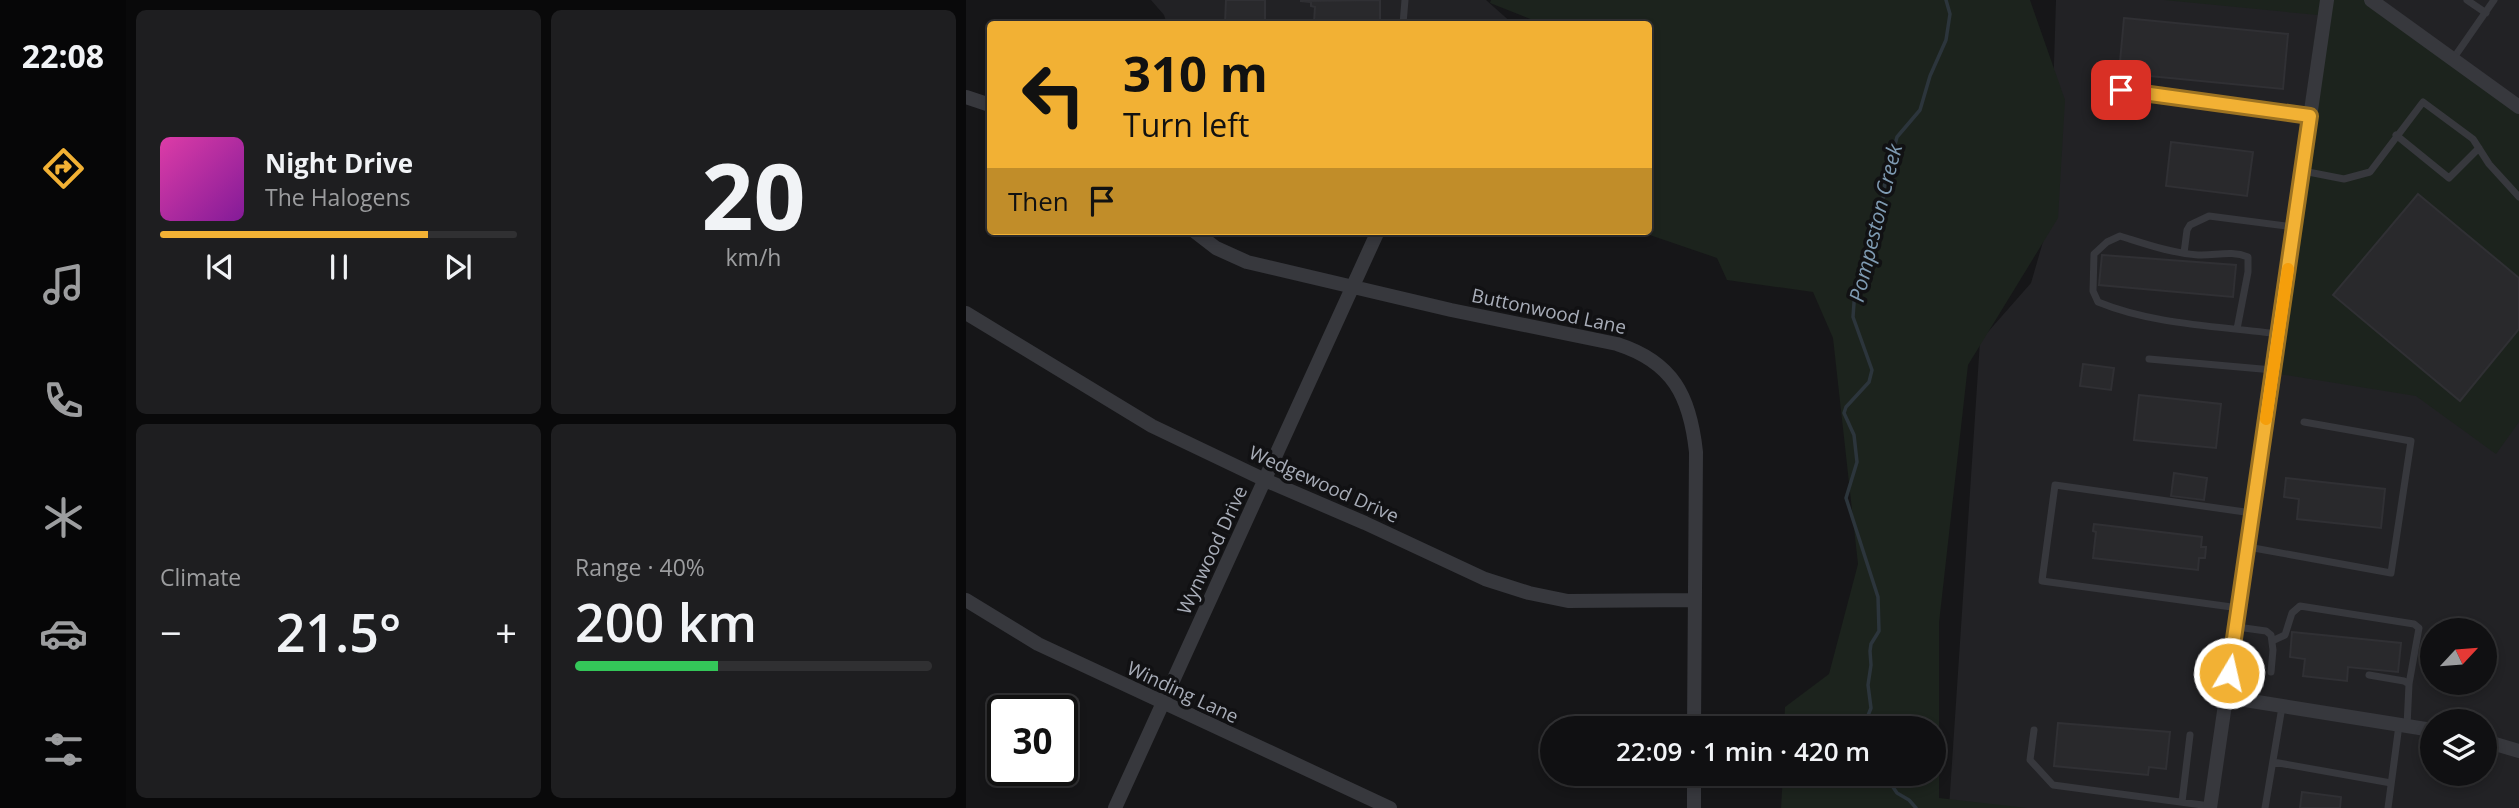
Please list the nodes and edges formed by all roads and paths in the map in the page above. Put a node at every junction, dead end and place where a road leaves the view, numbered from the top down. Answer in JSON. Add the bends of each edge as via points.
{"nodes":[{"id":1,"x":1405,"y":0,"type":"edge"},
{"id":2,"x":2327,"y":0,"type":"edge"},
{"id":3,"x":2371,"y":0,"type":"edge"},
{"id":4,"x":2467,"y":0,"type":"edge"},
{"id":5,"x":2494,"y":0,"type":"edge"},
{"id":6,"x":2486,"y":13,"type":"junction"},
{"id":7,"x":1403,"y":21,"type":"edge"},
{"id":8,"x":2453,"y":59,"type":"junction"},
{"id":9,"x":2121,"y":90,"type":"dead end"},
{"id":10,"x":966,"y":97,"type":"edge"},
{"id":11,"x":987,"y":104,"type":"edge"},
{"id":12,"x":2519,"y":107,"type":"edge"},
{"id":13,"x":2310,"y":116,"type":"junction"},
{"id":14,"x":2396,"y":135,"type":"junction"},
{"id":15,"x":2479,"y":148,"type":"junction"},
{"id":16,"x":2302,"y":171,"type":"junction"},
{"id":17,"x":2519,"y":197,"type":"edge"},
{"id":18,"x":2294,"y":227,"type":"junction"},
{"id":19,"x":1199,"y":235,"type":"edge"},
{"id":20,"x":1376,"y":235,"type":"edge"},
{"id":21,"x":2184,"y":253,"type":"junction"},
{"id":22,"x":1353,"y":285,"type":"junction"},
{"id":23,"x":966,"y":313,"type":"edge"},
{"id":24,"x":2237,"y":329,"type":"junction"},
{"id":25,"x":2278,"y":334,"type":"junction"},
{"id":26,"x":2149,"y":359,"type":"dead end"},
{"id":27,"x":2273,"y":370,"type":"junction"},
{"id":28,"x":2304,"y":422,"type":"dead end"},
{"id":29,"x":1265,"y":480,"type":"junction"},
{"id":30,"x":2253,"y":513,"type":"junction"},
{"id":31,"x":2248,"y":547,"type":"junction"},
{"id":32,"x":966,"y":600,"type":"edge"},
{"id":33,"x":1695,"y":600,"type":"junction"},
{"id":34,"x":2239,"y":608,"type":"junction"},
{"id":35,"x":2236,"y":627,"type":"junction"},
{"id":36,"x":2272,"y":641,"type":"junction"},
{"id":37,"x":2271,"y":672,"type":"dead end"},
{"id":38,"x":2370,"y":675,"type":"dead end"},
{"id":39,"x":2409,"y":684,"type":"junction"},
{"id":40,"x":2226,"y":697,"type":"junction"},
{"id":41,"x":1163,"y":703,"type":"junction"},
{"id":42,"x":2282,"y":706,"type":"junction"},
{"id":43,"x":1695,"y":716,"type":"edge"},
{"id":44,"x":2403,"y":725,"type":"junction"},
{"id":45,"x":2420,"y":728,"type":"edge"},
{"id":46,"x":2034,"y":730,"type":"dead end"},
{"id":47,"x":2190,"y":735,"type":"dead end"},
{"id":48,"x":2497,"y":745,"type":"edge"},
{"id":49,"x":2519,"y":751,"type":"edge"},
{"id":50,"x":2273,"y":762,"type":"junction"},
{"id":51,"x":2391,"y":783,"type":"junction"},
{"id":52,"x":1694,"y":786,"type":"edge"},
{"id":53,"x":2182,"y":802,"type":"junction"},
{"id":54,"x":2210,"y":807,"type":"edge"},
{"id":55,"x":1115,"y":808,"type":"edge"},
{"id":56,"x":1390,"y":808,"type":"edge"},
{"id":57,"x":1694,"y":808,"type":"edge"},
{"id":58,"x":2265,"y":808,"type":"edge"},
{"id":59,"x":2388,"y":808,"type":"edge"}],
"edges":[{"from":1,"to":7,"type":"lane"},
{"from":2,"to":13,"type":"street"},
{"from":3,"to":8,"type":"street"},
{"from":4,"to":6,"type":"lane"},
{"from":5,"to":6,"type":"lane"},
{"from":6,"to":8,"type":"lane"},
{"from":8,"to":12,"type":"street"},
{"from":9,"to":13,"type":"lane"},
{"from":10,"to":11,"type":"street"},
{"from":13,"to":16,"type":"street"},
{"from":14,"to":15,"type":"lane","via":[[2449,178]]},
{"from":14,"to":15,"type":"lane","via":[[2423,102]]},
{"from":14,"to":16,"type":"lane","via":[[2370,172],[2344,179]]},
{"from":15,"to":17,"type":"lane"},
{"from":16,"to":18,"type":"street"},
{"from":18,"to":21,"type":"lane","via":[[2209,216],[2190,225]]},
{"from":18,"to":25,"type":"street"},
{"from":19,"to":22,"type":"street","name":"Buttonwood Lane","via":[[1247,262]]},
{"from":20,"to":22,"type":"street","name":"Wynwood Drive"},
{"from":21,"to":24,"type":"lane","via":[[2228,252],[2248,257]]},
{"from":21,"to":24,"type":"lane","via":[[2120,236],[2107,242],[2094,254],[2093,291],[2098,302],[2149,317]]},
{"from":22,"to":29,"type":"street","name":"Wynwood Drive"},
{"from":22,"to":33,"type":"street","name":"Buttonwood Lane","via":[[1617,344],[1641,352],[1662,367],[1684,397],[1693,422]]},
{"from":23,"to":29,"type":"street","name":"Wedgewood Drive","via":[[1153,426]]},
{"from":24,"to":25,"type":"lane"},
{"from":25,"to":27,"type":"street"},
{"from":26,"to":27,"type":"lane"},
{"from":27,"to":30,"type":"street"},
{"from":28,"to":31,"type":"lane","via":[[2411,441],[2391,573]]},
{"from":29,"to":33,"type":"street","name":"Wedgewood Drive","via":[[1485,579],[1529,593],[1568,601]]},
{"from":29,"to":41,"type":"street","name":"Wynwood Drive"},
{"from":30,"to":31,"type":"street"},
{"from":30,"to":34,"type":"lane","via":[[2055,485],[2042,582]]},
{"from":31,"to":34,"type":"street"},
{"from":32,"to":41,"type":"street","name":"Winding Lane","via":[[1038,644]]},
{"from":33,"to":43,"type":"street","name":"Buttonwood Lane"},
{"from":34,"to":35,"type":"street"},
{"from":35,"to":36,"type":"lane","via":[[2266,631]]},
{"from":35,"to":40,"type":"street"},
{"from":36,"to":37,"type":"lane"},
{"from":36,"to":39,"type":"lane","via":[[2285,635],[2292,613],[2300,606],[2414,624],[2419,628]]},
{"from":38,"to":39,"type":"lane"},
{"from":39,"to":44,"type":"lane"},
{"from":40,"to":42,"type":"street"},
{"from":40,"to":54,"type":"street"},
{"from":41,"to":55,"type":"street","name":"Wynwood Drive"},
{"from":41,"to":56,"type":"street","name":"Winding Lane"},
{"from":42,"to":44,"type":"street"},
{"from":42,"to":50,"type":"lane"},
{"from":44,"to":45,"type":"street"},
{"from":44,"to":51,"type":"lane"},
{"from":46,"to":53,"type":"lane","via":[[2030,760],[2053,785]]},
{"from":47,"to":53,"type":"lane"},
{"from":48,"to":49,"type":"street"},
{"from":50,"to":51,"type":"lane"},
{"from":50,"to":58,"type":"lane"},
{"from":51,"to":59,"type":"lane"},
{"from":52,"to":57,"type":"street"},
{"from":53,"to":54,"type":"lane"}]}
